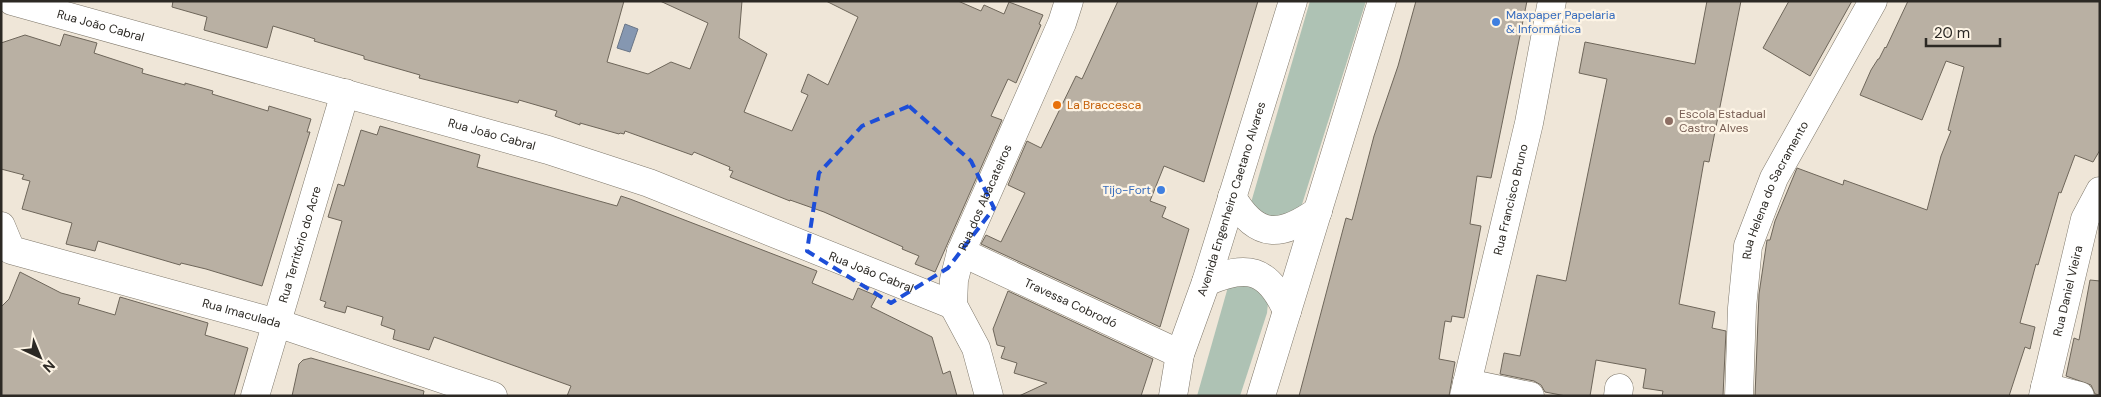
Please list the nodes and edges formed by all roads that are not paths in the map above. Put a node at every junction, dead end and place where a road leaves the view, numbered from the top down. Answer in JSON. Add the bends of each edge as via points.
{"nodes":[{"id":1,"x":1069,"y":1,"type":"edge"},
{"id":2,"x":1293,"y":1,"type":"edge"},
{"id":3,"x":1382,"y":1,"type":"edge"},
{"id":4,"x":1552,"y":1,"type":"edge"},
{"id":5,"x":1873,"y":1,"type":"edge"},
{"id":6,"x":10,"y":5,"type":"edge"},
{"id":7,"x":345,"y":93,"type":"junction"},
{"id":8,"x":2100,"y":191,"type":"edge"},
{"id":9,"x":1232,"y":197,"type":"junction"},
{"id":10,"x":1318,"y":211,"type":"junction"},
{"id":11,"x":4,"y":248,"type":"edge"},
{"id":12,"x":961,"y":252,"type":"junction"},
{"id":13,"x":1206,"y":282,"type":"junction"},
{"id":14,"x":953,"y":305,"type":"junction"},
{"id":15,"x":1287,"y":311,"type":"junction"},
{"id":16,"x":277,"y":323,"type":"junction"},
{"id":17,"x":1180,"y":354,"type":"junction"},
{"id":18,"x":1466,"y":389,"type":"edge"},
{"id":19,"x":2044,"y":391,"type":"edge"},
{"id":20,"x":255,"y":396,"type":"edge"},
{"id":21,"x":493,"y":396,"type":"edge"},
{"id":22,"x":989,"y":396,"type":"edge"},
{"id":23,"x":1173,"y":396,"type":"edge"},
{"id":24,"x":1261,"y":396,"type":"edge"},
{"id":25,"x":1530,"y":396,"type":"edge"},
{"id":26,"x":1739,"y":396,"type":"edge"},
{"id":27,"x":2080,"y":396,"type":"edge"}],
"edges":[{"from":1,"to":12,"type":"street","name":"Rua dos Abacateiros"},
{"from":2,"to":9,"type":"street","name":"Avenida Engenheiro Caetano Alvares"},
{"from":3,"to":10,"type":"street"},
{"from":4,"to":18,"type":"street","name":"Rua Francisco Bruno","via":[[1529,124]]},
{"from":5,"to":26,"type":"street","name":"Rua Helena do Sacramento","via":[[1774,178],[1748,246]]},
{"from":6,"to":7,"type":"street","name":"Rua João Cabral"},
{"from":7,"to":14,"type":"street","name":"Rua João Cabral","via":[[548,150],[649,183]]},
{"from":7,"to":16,"type":"street","name":"Rua Território do Acre"},
{"from":8,"to":19,"type":"street","name":"Rua Daniel Vieira","via":[[2085,219]]},
{"from":9,"to":10,"type":"street","via":[[1253,223],[1270,231],[1293,227]]},
{"from":9,"to":13,"type":"street","name":"Avenida Engenheiro Caetano Alvares"},
{"from":10,"to":15,"type":"street"},
{"from":11,"to":16,"type":"street","name":"Rua Imaculada"},
{"from":12,"to":14,"type":"street","name":"Rua dos Abacateiros","via":[[954,280]]},
{"from":12,"to":17,"type":"street","name":"Travessa Cobrodó"},
{"from":13,"to":15,"type":"street","via":[[1240,270],[1257,274],[1271,284]]},
{"from":13,"to":17,"type":"street","name":"Avenida Engenheiro Caetano Alvares"},
{"from":14,"to":22,"type":"street","via":[[976,348]]},
{"from":15,"to":24,"type":"street"},
{"from":16,"to":20,"type":"street","name":"Rua Território do Acre"},
{"from":16,"to":21,"type":"street","name":"Rua Imaculada"},
{"from":17,"to":23,"type":"street","name":"Avenida Engenheiro Caetano Alvares"},
{"from":18,"to":25,"type":"street"},
{"from":19,"to":27,"type":"street"}]}
